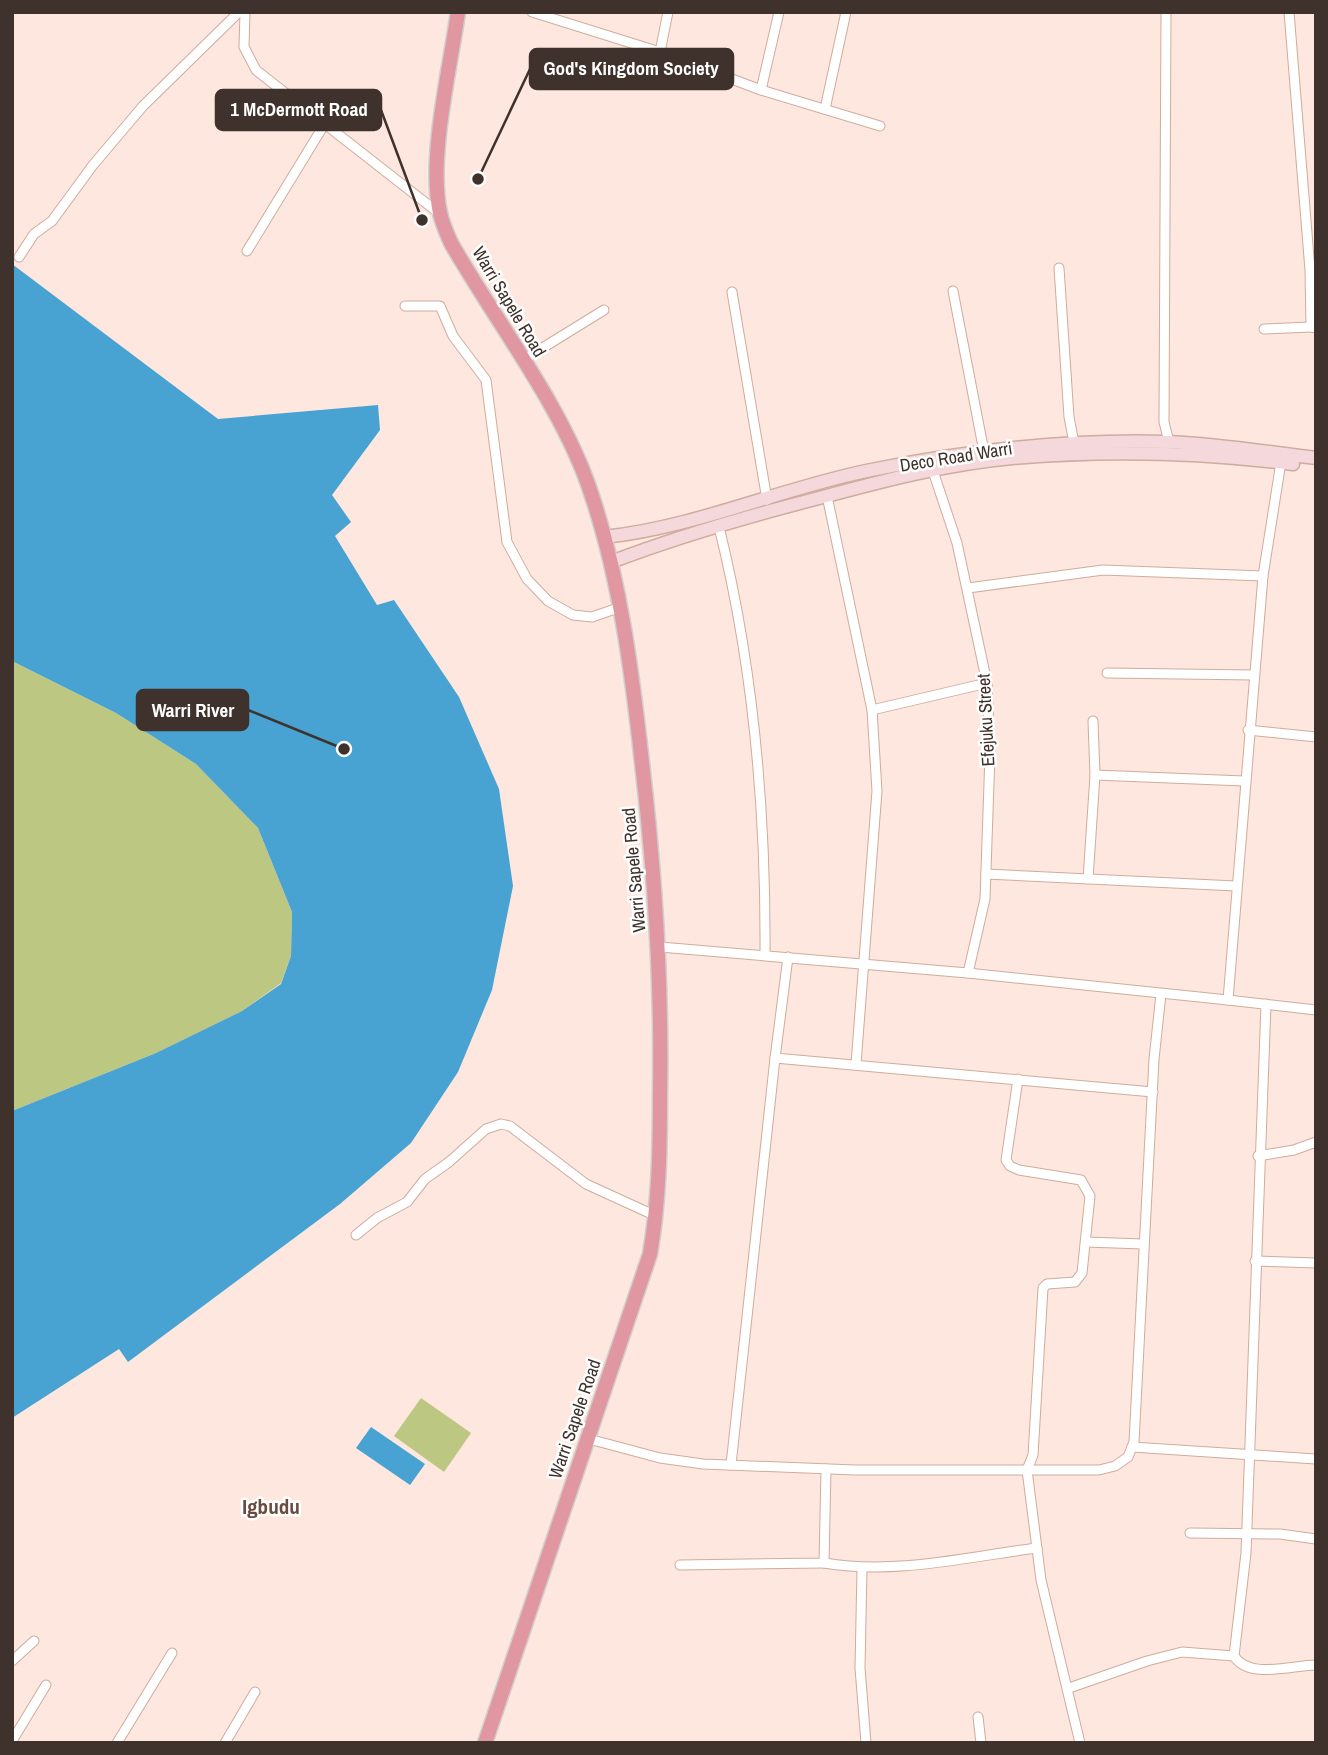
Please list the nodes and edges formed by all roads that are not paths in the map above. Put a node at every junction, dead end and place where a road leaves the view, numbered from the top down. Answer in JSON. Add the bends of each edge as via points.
{"nodes":[{"id":1,"x":239,"y":12,"type":"edge"},
{"id":2,"x":245,"y":12,"type":"edge"},
{"id":3,"x":458,"y":12,"type":"edge"},
{"id":4,"x":532,"y":12,"type":"edge"},
{"id":5,"x":668,"y":12,"type":"edge"},
{"id":6,"x":779,"y":12,"type":"edge"},
{"id":7,"x":846,"y":12,"type":"edge"},
{"id":8,"x":1166,"y":12,"type":"edge"},
{"id":9,"x":1289,"y":12,"type":"edge"},
{"id":10,"x":660,"y":52,"type":"junction"},
{"id":11,"x":761,"y":90,"type":"junction"},
{"id":12,"x":825,"y":109,"type":"junction"},
{"id":13,"x":324,"y":125,"type":"junction"},
{"id":14,"x":880,"y":126,"type":"dead end"},
{"id":15,"x":440,"y":214,"type":"junction"},
{"id":16,"x":247,"y":251,"type":"dead end"},
{"id":17,"x":19,"y":257,"type":"dead end"},
{"id":18,"x":1059,"y":268,"type":"dead end"},
{"id":19,"x":953,"y":291,"type":"dead end"},
{"id":20,"x":732,"y":292,"type":"dead end"},
{"id":21,"x":405,"y":306,"type":"dead end"},
{"id":22,"x":604,"y":310,"type":"dead end"},
{"id":23,"x":1313,"y":328,"type":"edge"},
{"id":24,"x":1264,"y":329,"type":"dead end"},
{"id":25,"x":523,"y":360,"type":"junction"},
{"id":26,"x":1168,"y":442,"type":"junction"},
{"id":27,"x":1074,"y":443,"type":"junction"},
{"id":28,"x":985,"y":456,"type":"junction"},
{"id":29,"x":1316,"y":458,"type":"edge"},
{"id":30,"x":1281,"y":462,"type":"junction"},
{"id":31,"x":1316,"y":466,"type":"edge"},
{"id":32,"x":933,"y":471,"type":"junction"},
{"id":33,"x":827,"y":496,"type":"junction"},
{"id":34,"x":766,"y":500,"type":"junction"},
{"id":35,"x":719,"y":527,"type":"junction"},
{"id":36,"x":604,"y":537,"type":"junction"},
{"id":37,"x":611,"y":562,"type":"junction"},
{"id":38,"x":1263,"y":576,"type":"junction"},
{"id":39,"x":968,"y":587,"type":"junction"},
{"id":40,"x":618,"y":608,"type":"junction"},
{"id":41,"x":1107,"y":673,"type":"dead end"},
{"id":42,"x":1254,"y":675,"type":"junction"},
{"id":43,"x":987,"y":683,"type":"junction"},
{"id":44,"x":872,"y":710,"type":"junction"},
{"id":45,"x":1093,"y":721,"type":"dead end"},
{"id":46,"x":1248,"y":730,"type":"junction"},
{"id":47,"x":1316,"y":737,"type":"edge"},
{"id":48,"x":1095,"y":775,"type":"junction"},
{"id":49,"x":1244,"y":781,"type":"junction"},
{"id":50,"x":986,"y":874,"type":"junction"},
{"id":51,"x":1088,"y":879,"type":"junction"},
{"id":52,"x":1236,"y":886,"type":"junction"},
{"id":53,"x":660,"y":947,"type":"junction"},
{"id":54,"x":765,"y":955,"type":"junction"},
{"id":55,"x":788,"y":957,"type":"junction"},
{"id":56,"x":864,"y":963,"type":"junction"},
{"id":57,"x":968,"y":973,"type":"junction"},
{"id":58,"x":1161,"y":994,"type":"junction"},
{"id":59,"x":1227,"y":1000,"type":"junction"},
{"id":60,"x":1266,"y":1004,"type":"junction"},
{"id":61,"x":1316,"y":1010,"type":"edge"},
{"id":62,"x":775,"y":1058,"type":"junction"},
{"id":63,"x":856,"y":1065,"type":"junction"},
{"id":64,"x":1018,"y":1079,"type":"junction"},
{"id":65,"x":1153,"y":1092,"type":"junction"},
{"id":66,"x":1316,"y":1142,"type":"edge"},
{"id":67,"x":1258,"y":1156,"type":"junction"},
{"id":68,"x":656,"y":1216,"type":"junction"},
{"id":69,"x":356,"y":1235,"type":"dead end"},
{"id":70,"x":1086,"y":1242,"type":"junction"},
{"id":71,"x":1143,"y":1244,"type":"junction"},
{"id":72,"x":1255,"y":1261,"type":"junction"},
{"id":73,"x":1316,"y":1263,"type":"edge"},
{"id":74,"x":589,"y":1439,"type":"junction"},
{"id":75,"x":1132,"y":1447,"type":"junction"},
{"id":76,"x":1249,"y":1455,"type":"junction"},
{"id":77,"x":1316,"y":1458,"type":"edge"},
{"id":78,"x":731,"y":1465,"type":"junction"},
{"id":79,"x":826,"y":1469,"type":"junction"},
{"id":80,"x":1027,"y":1470,"type":"junction"},
{"id":81,"x":1246,"y":1532,"type":"junction"},
{"id":82,"x":1190,"y":1533,"type":"dead end"},
{"id":83,"x":1316,"y":1539,"type":"edge"},
{"id":84,"x":1037,"y":1548,"type":"junction"},
{"id":85,"x":824,"y":1563,"type":"junction"},
{"id":86,"x":680,"y":1566,"type":"dead end"},
{"id":87,"x":862,"y":1568,"type":"junction"},
{"id":88,"x":34,"y":1641,"type":"dead end"},
{"id":89,"x":172,"y":1653,"type":"dead end"},
{"id":90,"x":1234,"y":1656,"type":"junction"},
{"id":91,"x":12,"y":1661,"type":"edge"},
{"id":92,"x":1316,"y":1665,"type":"edge"},
{"id":93,"x":46,"y":1685,"type":"dead end"},
{"id":94,"x":1069,"y":1688,"type":"junction"},
{"id":95,"x":255,"y":1692,"type":"dead end"},
{"id":96,"x":978,"y":1717,"type":"dead end"},
{"id":97,"x":12,"y":1741,"type":"edge"},
{"id":98,"x":117,"y":1743,"type":"edge"},
{"id":99,"x":225,"y":1743,"type":"edge"},
{"id":100,"x":485,"y":1743,"type":"edge"},
{"id":101,"x":866,"y":1743,"type":"edge"},
{"id":102,"x":981,"y":1743,"type":"edge"},
{"id":103,"x":1080,"y":1743,"type":"edge"}],
"edges":[{"from":1,"to":17,"type":"street","via":[[143,106]]},
{"from":2,"to":13,"type":"street","via":[[244,47],[256,70]]},
{"from":3,"to":15,"type":"highway","name":"Warri Sapele Road","via":[[442,121],[437,190]]},
{"from":4,"to":10,"type":"street"},
{"from":5,"to":10,"type":"street"},
{"from":6,"to":11,"type":"street"},
{"from":7,"to":12,"type":"street"},
{"from":8,"to":26,"type":"street","via":[[1164,422]]},
{"from":9,"to":23,"type":"street"},
{"from":10,"to":11,"type":"street"},
{"from":11,"to":12,"type":"street"},
{"from":12,"to":14,"type":"street"},
{"from":13,"to":15,"type":"street"},
{"from":13,"to":16,"type":"street"},
{"from":15,"to":25,"type":"highway","name":"Warri Sapele Road","via":[[451,243]]},
{"from":18,"to":27,"type":"street"},
{"from":19,"to":28,"type":"street"},
{"from":20,"to":34,"type":"street"},
{"from":21,"to":40,"type":"street","via":[[440,306],[465,356],[486,380],[507,542],[527,579],[548,601],[573,615],[592,617]]},
{"from":22,"to":25,"type":"street"},
{"from":23,"to":24,"type":"street"},
{"from":25,"to":36,"type":"highway","name":"Warri Sapele Road","via":[[572,446]]},
{"from":26,"to":27,"type":"main road","name":"Deco Road Warri"},
{"from":26,"to":29,"type":"main road","name":"Deco Road Warri"},
{"from":27,"to":28,"type":"main road","name":"Deco Road Warri"},
{"from":28,"to":30,"type":"main road","name":"Deco Road Warri","via":[[1156,453]]},
{"from":28,"to":32,"type":"main road","name":"Deco Road Warri"},
{"from":28,"to":34,"type":"main road","name":"Deco Road Warri","via":[[871,470]]},
{"from":30,"to":31,"type":"main road","name":"Deco Road Warri"},
{"from":30,"to":38,"type":"street"},
{"from":32,"to":33,"type":"main road","name":"Deco Road Warri"},
{"from":32,"to":39,"type":"street","name":"Efejuku Street"},
{"from":33,"to":35,"type":"main road","name":"Deco Road Warri"},
{"from":33,"to":44,"type":"street"},
{"from":34,"to":36,"type":"main road","name":"Deco Road Warri","via":[[656,531]]},
{"from":35,"to":37,"type":"main road","name":"Deco Road Warri"},
{"from":35,"to":54,"type":"street","via":[[749,669],[759,758],[766,848]]},
{"from":36,"to":37,"type":"highway","name":"Warri Sapele Road"},
{"from":37,"to":40,"type":"highway","name":"Warri Sapele Road"},
{"from":38,"to":39,"type":"street","via":[[1103,570]]},
{"from":38,"to":42,"type":"street"},
{"from":39,"to":43,"type":"street","name":"Efejuku Street"},
{"from":40,"to":53,"type":"highway","name":"Warri Sapele Road","via":[[631,671]]},
{"from":41,"to":42,"type":"street"},
{"from":42,"to":46,"type":"street"},
{"from":43,"to":44,"type":"street"},
{"from":43,"to":50,"type":"street","name":"Efejuku Street"},
{"from":44,"to":56,"type":"street","via":[[877,791]]},
{"from":45,"to":48,"type":"street"},
{"from":46,"to":47,"type":"street"},
{"from":46,"to":49,"type":"street"},
{"from":48,"to":49,"type":"street"},
{"from":48,"to":51,"type":"street"},
{"from":49,"to":52,"type":"street"},
{"from":50,"to":51,"type":"street"},
{"from":50,"to":57,"type":"street","name":"Efejuku Street"},
{"from":51,"to":52,"type":"street"},
{"from":52,"to":59,"type":"street"},
{"from":53,"to":54,"type":"street"},
{"from":53,"to":68,"type":"highway","name":"Warri Sapele Road"},
{"from":54,"to":55,"type":"street"},
{"from":55,"to":56,"type":"street"},
{"from":55,"to":62,"type":"street"},
{"from":56,"to":57,"type":"street"},
{"from":56,"to":63,"type":"street"},
{"from":57,"to":58,"type":"street"},
{"from":58,"to":59,"type":"street"},
{"from":58,"to":65,"type":"street"},
{"from":59,"to":60,"type":"street"},
{"from":60,"to":61,"type":"street"},
{"from":60,"to":67,"type":"street"},
{"from":62,"to":63,"type":"street"},
{"from":62,"to":78,"type":"street"},
{"from":63,"to":64,"type":"street"},
{"from":64,"to":65,"type":"street"},
{"from":64,"to":70,"type":"street","via":[[1006,1160],[1019,1170],[1081,1180],[1090,1196]]},
{"from":65,"to":71,"type":"street"},
{"from":66,"to":67,"type":"street"},
{"from":67,"to":72,"type":"street"},
{"from":68,"to":69,"type":"street","via":[[586,1184],[519,1132],[501,1124],[486,1129],[425,1179],[407,1202],[377,1217]]},
{"from":68,"to":74,"type":"highway","name":"Warri Sapele Road","via":[[650,1254]]},
{"from":70,"to":71,"type":"street"},
{"from":70,"to":80,"type":"street","via":[[1082,1273],[1074,1282],[1043,1288],[1033,1455]]},
{"from":71,"to":75,"type":"street","via":[[1138,1405]]},
{"from":72,"to":73,"type":"street"},
{"from":72,"to":76,"type":"street"},
{"from":74,"to":78,"type":"street","via":[[660,1458]]},
{"from":74,"to":100,"type":"highway","name":"Warri Sapele Road"},
{"from":75,"to":76,"type":"street"},
{"from":75,"to":80,"type":"street","via":[[1128,1457],[1099,1470]]},
{"from":76,"to":77,"type":"street"},
{"from":76,"to":81,"type":"street"},
{"from":78,"to":79,"type":"street"},
{"from":79,"to":80,"type":"street"},
{"from":79,"to":85,"type":"street"},
{"from":80,"to":84,"type":"street"},
{"from":81,"to":82,"type":"street"},
{"from":81,"to":83,"type":"street"},
{"from":81,"to":90,"type":"street"},
{"from":84,"to":87,"type":"street","via":[[949,1559],[930,1566]]},
{"from":84,"to":94,"type":"street"},
{"from":85,"to":86,"type":"street"},
{"from":85,"to":87,"type":"street"},
{"from":87,"to":101,"type":"street","via":[[860,1668]]},
{"from":88,"to":91,"type":"street"},
{"from":89,"to":98,"type":"street"},
{"from":90,"to":92,"type":"street","via":[[1251,1669]]},
{"from":90,"to":94,"type":"street","via":[[1182,1652]]},
{"from":93,"to":97,"type":"street"},
{"from":94,"to":103,"type":"street"},
{"from":95,"to":99,"type":"street"},
{"from":96,"to":102,"type":"street"}]}
